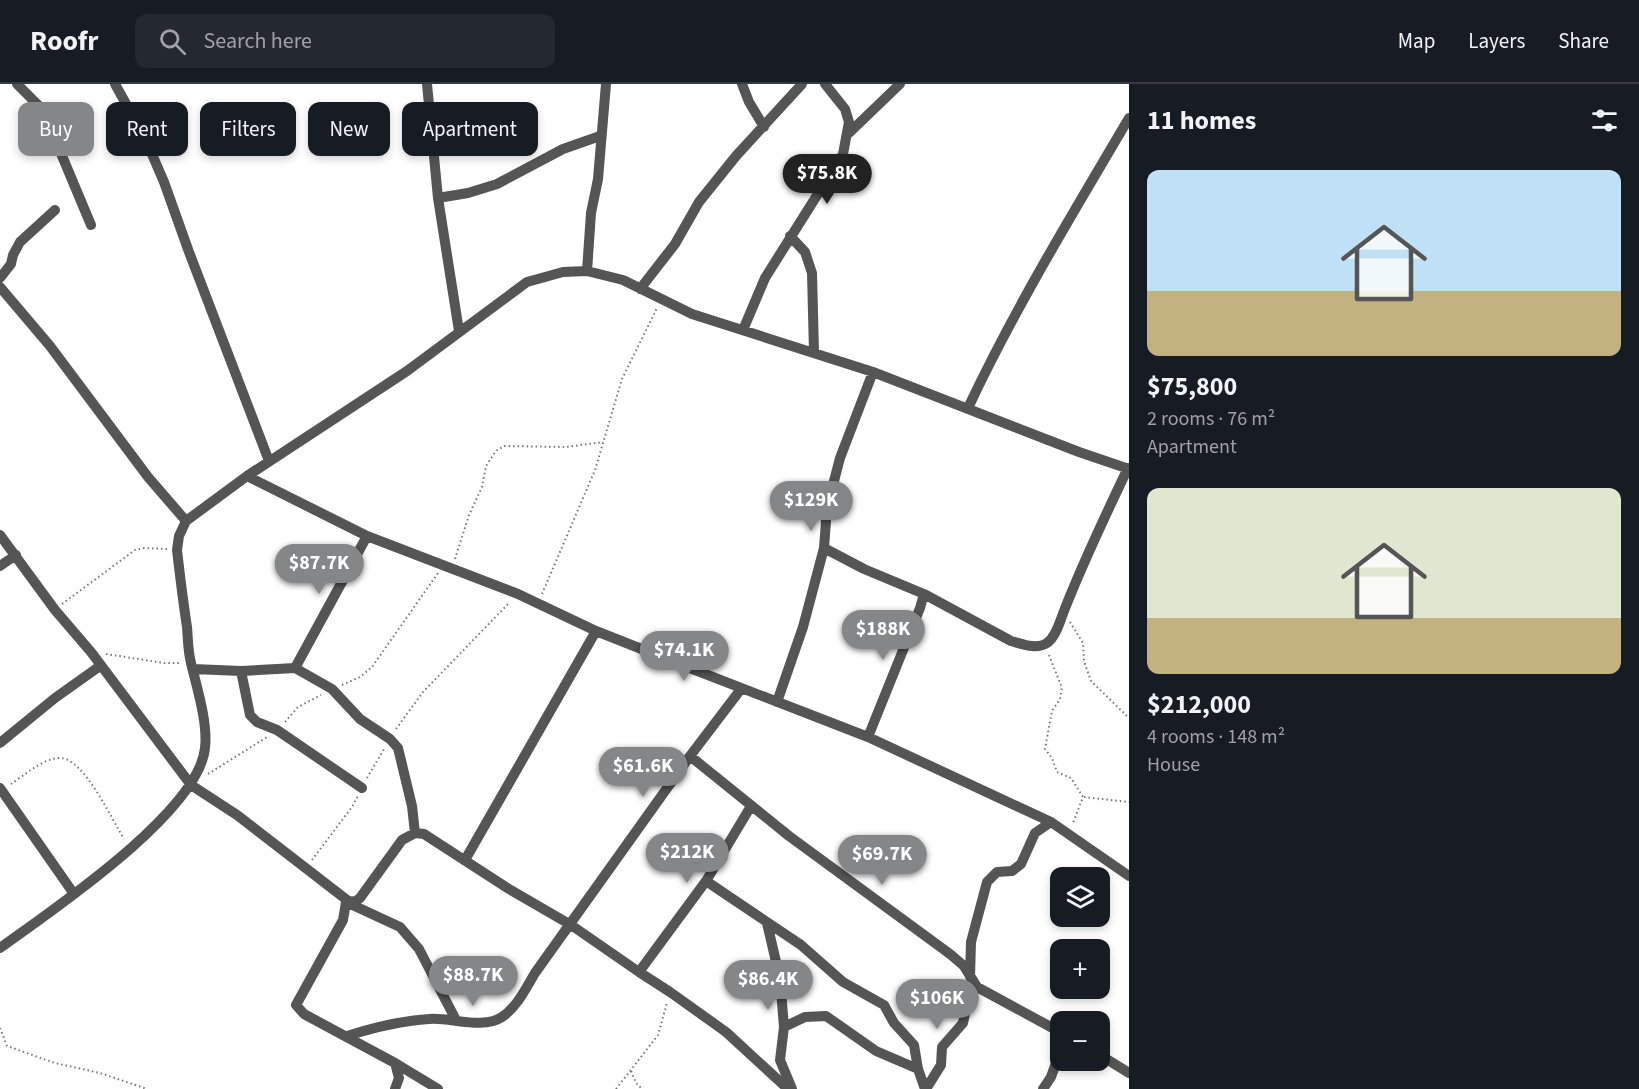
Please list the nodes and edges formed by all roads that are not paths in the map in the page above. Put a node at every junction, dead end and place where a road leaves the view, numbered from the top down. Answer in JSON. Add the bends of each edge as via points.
{"nodes":[{"id":1,"x":17,"y":84,"type":"edge"},
{"id":2,"x":115,"y":84,"type":"edge"},
{"id":3,"x":427,"y":84,"type":"edge"},
{"id":4,"x":606,"y":84,"type":"edge"},
{"id":5,"x":742,"y":84,"type":"edge"},
{"id":6,"x":802,"y":84,"type":"edge"},
{"id":7,"x":825,"y":84,"type":"edge"},
{"id":8,"x":900,"y":84,"type":"edge"},
{"id":9,"x":1129,"y":118,"type":"edge"},
{"id":10,"x":764,"y":127,"type":"junction"},
{"id":11,"x":849,"y":133,"type":"junction"},
{"id":12,"x":600,"y":136,"type":"junction"},
{"id":13,"x":438,"y":198,"type":"junction"},
{"id":14,"x":55,"y":210,"type":"dead end"},
{"id":15,"x":90,"y":225,"type":"dead end"},
{"id":16,"x":790,"y":236,"type":"junction"},
{"id":17,"x":587,"y":271,"type":"junction"},
{"id":18,"x":0,"y":278,"type":"edge"},
{"id":19,"x":0,"y":287,"type":"edge"},
{"id":20,"x":640,"y":289,"type":"junction"},
{"id":21,"x":743,"y":330,"type":"junction"},
{"id":22,"x":459,"y":331,"type":"junction"},
{"id":23,"x":814,"y":352,"type":"junction"},
{"id":24,"x":873,"y":372,"type":"junction"},
{"id":25,"x":968,"y":408,"type":"junction"},
{"id":26,"x":269,"y":461,"type":"junction"},
{"id":27,"x":1128,"y":469,"type":"edge"},
{"id":28,"x":247,"y":476,"type":"junction"},
{"id":29,"x":186,"y":521,"type":"junction"},
{"id":30,"x":0,"y":535,"type":"edge"},
{"id":31,"x":367,"y":536,"type":"junction"},
{"id":32,"x":824,"y":549,"type":"junction"},
{"id":33,"x":16,"y":555,"type":"junction"},
{"id":34,"x":0,"y":566,"type":"edge"},
{"id":35,"x":924,"y":594,"type":"junction"},
{"id":36,"x":596,"y":631,"type":"junction"},
{"id":37,"x":100,"y":666,"type":"junction"},
{"id":38,"x":192,"y":666,"type":"junction"},
{"id":39,"x":295,"y":668,"type":"junction"},
{"id":40,"x":241,"y":671,"type":"junction"},
{"id":41,"x":741,"y":689,"type":"junction"},
{"id":42,"x":777,"y":702,"type":"junction"},
{"id":43,"x":868,"y":737,"type":"junction"},
{"id":44,"x":0,"y":743,"type":"edge"},
{"id":45,"x":690,"y":756,"type":"junction"},
{"id":46,"x":191,"y":785,"type":"junction"},
{"id":47,"x":362,"y":788,"type":"road end"},
{"id":48,"x":1,"y":789,"type":"edge"},
{"id":49,"x":751,"y":806,"type":"junction"},
{"id":50,"x":1051,"y":822,"type":"junction"},
{"id":51,"x":415,"y":833,"type":"junction"},
{"id":52,"x":465,"y":860,"type":"junction"},
{"id":53,"x":1129,"y":876,"type":"edge"},
{"id":54,"x":706,"y":881,"type":"junction"},
{"id":55,"x":74,"y":894,"type":"junction"},
{"id":56,"x":346,"y":902,"type":"junction"},
{"id":57,"x":767,"y":923,"type":"junction"},
{"id":58,"x":571,"y":925,"type":"junction"},
{"id":59,"x":0,"y":947,"type":"edge"},
{"id":60,"x":639,"y":972,"type":"junction"},
{"id":61,"x":971,"y":979,"type":"junction"},
{"id":62,"x":456,"y":1020,"type":"junction"},
{"id":63,"x":1050,"y":1027,"type":"edge"},
{"id":64,"x":784,"y":1028,"type":"junction"},
{"id":65,"x":347,"y":1036,"type":"junction"},
{"id":66,"x":1110,"y":1061,"type":"edge"},
{"id":67,"x":394,"y":1063,"type":"junction"},
{"id":68,"x":918,"y":1069,"type":"junction"},
{"id":69,"x":1053,"y":1071,"type":"edge"},
{"id":70,"x":1129,"y":1072,"type":"edge"},
{"id":71,"x":395,"y":1089,"type":"edge"},
{"id":72,"x":438,"y":1089,"type":"edge"},
{"id":73,"x":790,"y":1089,"type":"edge"},
{"id":74,"x":925,"y":1089,"type":"edge"},
{"id":75,"x":1043,"y":1089,"type":"edge"}],
"edges":[{"from":1,"to":15,"type":"street","via":[[47,120]]},
{"from":2,"to":26,"type":"street","via":[[146,138],[164,182]]},
{"from":3,"to":13,"type":"street"},
{"from":4,"to":12,"type":"street"},
{"from":5,"to":10,"type":"street"},
{"from":6,"to":10,"type":"street"},
{"from":7,"to":11,"type":"street","via":[[845,109]]},
{"from":8,"to":11,"type":"street"},
{"from":9,"to":25,"type":"street"},
{"from":10,"to":20,"type":"street","via":[[699,202],[675,244]]},
{"from":11,"to":16,"type":"street","via":[[843,154]]},
{"from":12,"to":13,"type":"street","via":[[563,149],[497,184]]},
{"from":12,"to":17,"type":"street"},
{"from":13,"to":22,"type":"street"},
{"from":14,"to":18,"type":"street","via":[[20,242]]},
{"from":16,"to":21,"type":"street","via":[[765,278]]},
{"from":16,"to":23,"type":"street","via":[[805,252],[813,273]]},
{"from":17,"to":20,"type":"street","via":[[623,280]]},
{"from":17,"to":22,"type":"street","via":[[563,272],[527,282]]},
{"from":19,"to":29,"type":"street"},
{"from":20,"to":21,"type":"street","via":[[692,314]]},
{"from":21,"to":23,"type":"street"},
{"from":22,"to":26,"type":"street","via":[[407,371]]},
{"from":23,"to":24,"type":"street"},
{"from":24,"to":25,"type":"street"},
{"from":24,"to":32,"type":"street","via":[[840,458],[827,508]]},
{"from":25,"to":27,"type":"street"},
{"from":26,"to":28,"type":"street"},
{"from":27,"to":35,"type":"street","via":[[1079,572],[1055,634],[1047,643],[1027,646],[1011,641]]},
{"from":28,"to":29,"type":"street"},
{"from":28,"to":31,"type":"street"},
{"from":29,"to":38,"type":"street","via":[[177,550]]},
{"from":30,"to":33,"type":"street"},
{"from":31,"to":36,"type":"street","via":[[518,594]]},
{"from":31,"to":39,"type":"street"},
{"from":32,"to":35,"type":"street"},
{"from":32,"to":42,"type":"street"},
{"from":33,"to":34,"type":"street"},
{"from":33,"to":37,"type":"street"},
{"from":35,"to":43,"type":"street"},
{"from":36,"to":41,"type":"street"},
{"from":36,"to":52,"type":"street"},
{"from":37,"to":44,"type":"street"},
{"from":37,"to":46,"type":"street"},
{"from":38,"to":40,"type":"street"},
{"from":38,"to":46,"type":"street","via":[[206,737],[205,752]]},
{"from":39,"to":40,"type":"street"},
{"from":39,"to":51,"type":"street","via":[[333,689],[360,719],[390,738],[398,748]]},
{"from":40,"to":47,"type":"street","via":[[250,715],[257,722],[277,730]]},
{"from":41,"to":42,"type":"street"},
{"from":41,"to":45,"type":"street"},
{"from":42,"to":43,"type":"street"},
{"from":43,"to":50,"type":"street"},
{"from":45,"to":49,"type":"street"},
{"from":45,"to":58,"type":"street"},
{"from":46,"to":55,"type":"street","via":[[130,849]]},
{"from":46,"to":56,"type":"street","via":[[307,867]]},
{"from":48,"to":55,"type":"street"},
{"from":49,"to":54,"type":"street"},
{"from":49,"to":61,"type":"street","via":[[950,954],[964,966]]},
{"from":50,"to":53,"type":"street"},
{"from":50,"to":61,"type":"street","via":[[1035,834],[1022,864],[1012,871],[997,872],[987,882],[971,942]]},
{"from":51,"to":52,"type":"street","via":[[424,834]]},
{"from":51,"to":56,"type":"street","via":[[402,840],[360,898]]},
{"from":52,"to":58,"type":"street"},
{"from":54,"to":57,"type":"street"},
{"from":54,"to":60,"type":"street"},
{"from":55,"to":59,"type":"street"},
{"from":56,"to":62,"type":"street","via":[[400,927],[419,949]]},
{"from":56,"to":65,"type":"street","via":[[343,920],[296,1005],[304,1014]]},
{"from":57,"to":64,"type":"street","via":[[780,979]]},
{"from":57,"to":68,"type":"street","via":[[801,945],[843,982],[884,1005],[914,1045]]},
{"from":58,"to":60,"type":"street"},
{"from":58,"to":62,"type":"street","via":[[503,1016],[490,1022]]},
{"from":60,"to":73,"type":"street","via":[[726,1032]]},
{"from":61,"to":63,"type":"street","via":[[1000,1001]]},
{"from":61,"to":74,"type":"street","via":[[963,1023],[942,1047],[941,1065]]},
{"from":62,"to":65,"type":"street","via":[[381,1025]]},
{"from":64,"to":68,"type":"street","via":[[805,1017],[826,1016],[876,1051]]},
{"from":64,"to":73,"type":"street","via":[[780,1060]]},
{"from":65,"to":67,"type":"street"},
{"from":66,"to":70,"type":"street"},
{"from":67,"to":71,"type":"street","via":[[399,1078]]},
{"from":67,"to":72,"type":"street"},
{"from":68,"to":74,"type":"street"},
{"from":69,"to":75,"type":"street"}]}
